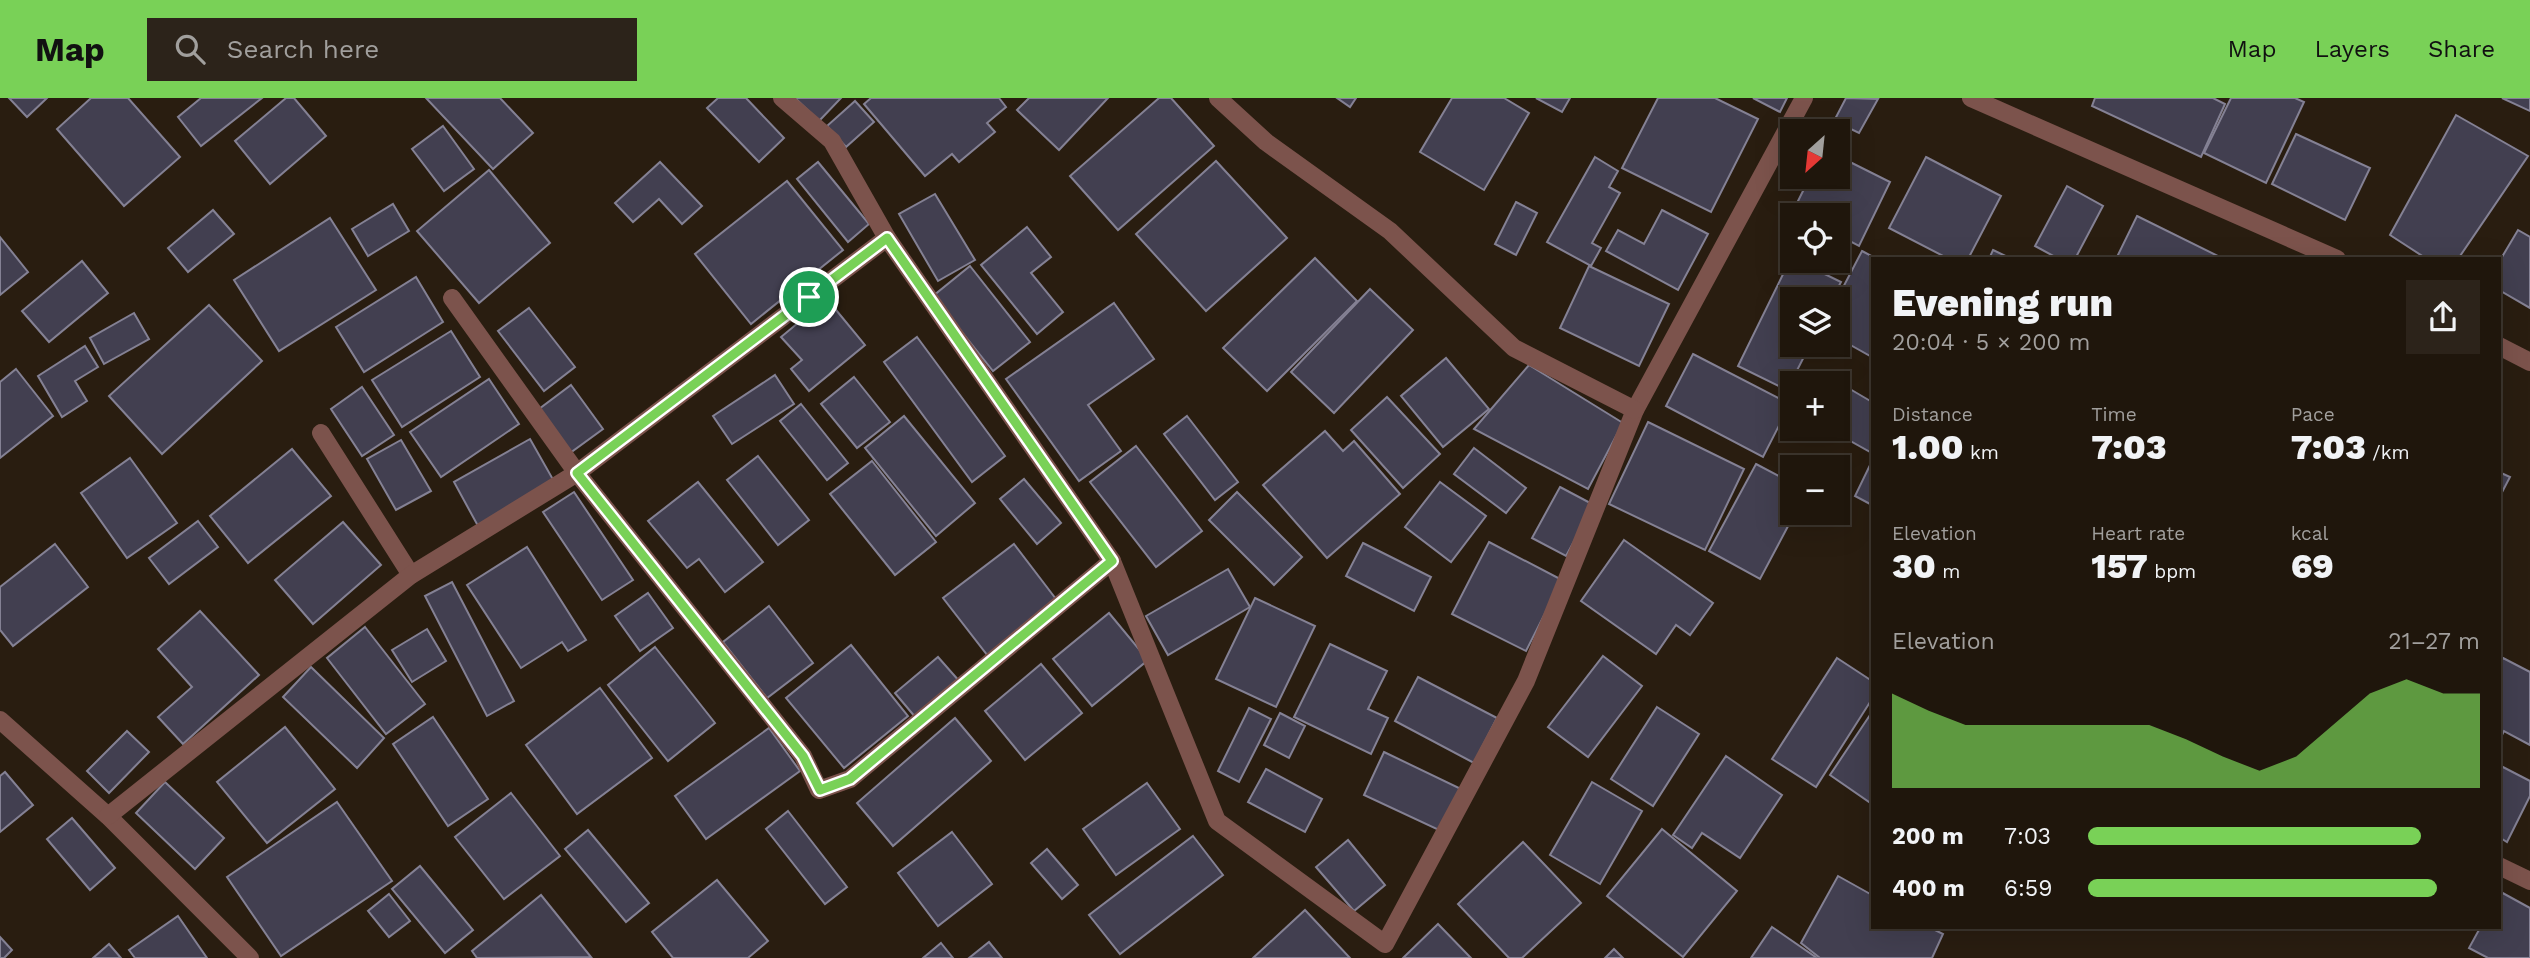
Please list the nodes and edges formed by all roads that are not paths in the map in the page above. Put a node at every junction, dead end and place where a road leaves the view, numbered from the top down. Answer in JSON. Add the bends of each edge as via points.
{"nodes":[{"id":1,"x":782,"y":98,"type":"edge"},
{"id":2,"x":1218,"y":98,"type":"edge"},
{"id":3,"x":1804,"y":98,"type":"edge"},
{"id":4,"x":1971,"y":98,"type":"edge"},
{"id":5,"x":887,"y":238,"type":"junction"},
{"id":6,"x":2332,"y":257,"type":"edge"},
{"id":7,"x":452,"y":298,"type":"dead end"},
{"id":8,"x":2501,"y":347,"type":"edge"},
{"id":9,"x":2530,"y":362,"type":"edge"},
{"id":10,"x":1635,"y":410,"type":"junction"},
{"id":11,"x":321,"y":433,"type":"dead end"},
{"id":12,"x":577,"y":473,"type":"junction"},
{"id":13,"x":1112,"y":561,"type":"junction"},
{"id":14,"x":411,"y":575,"type":"junction"},
{"id":15,"x":0,"y":720,"type":"edge"},
{"id":16,"x":108,"y":816,"type":"junction"},
{"id":17,"x":2501,"y":867,"type":"edge"},
{"id":18,"x":2530,"y":881,"type":"edge"},
{"id":19,"x":1388,"y":951,"type":"edge"},
{"id":20,"x":250,"y":958,"type":"edge"}],
"edges":[{"from":1,"to":5,"type":"street","via":[[832,141]]},
{"from":2,"to":10,"type":"street","via":[[1266,142],[1390,231],[1514,348]]},
{"from":3,"to":10,"type":"street"},
{"from":4,"to":6,"type":"street"},
{"from":5,"to":12,"type":"street"},
{"from":5,"to":13,"type":"street"},
{"from":7,"to":12,"type":"street"},
{"from":8,"to":9,"type":"street"},
{"from":10,"to":19,"type":"street","via":[[1526,681]]},
{"from":11,"to":14,"type":"street"},
{"from":12,"to":13,"type":"street","via":[[803,756],[820,790],[850,779]]},
{"from":12,"to":14,"type":"street"},
{"from":13,"to":19,"type":"street","via":[[1217,821]]},
{"from":14,"to":16,"type":"street"},
{"from":15,"to":16,"type":"street"},
{"from":16,"to":20,"type":"street"},
{"from":17,"to":18,"type":"street"}]}
